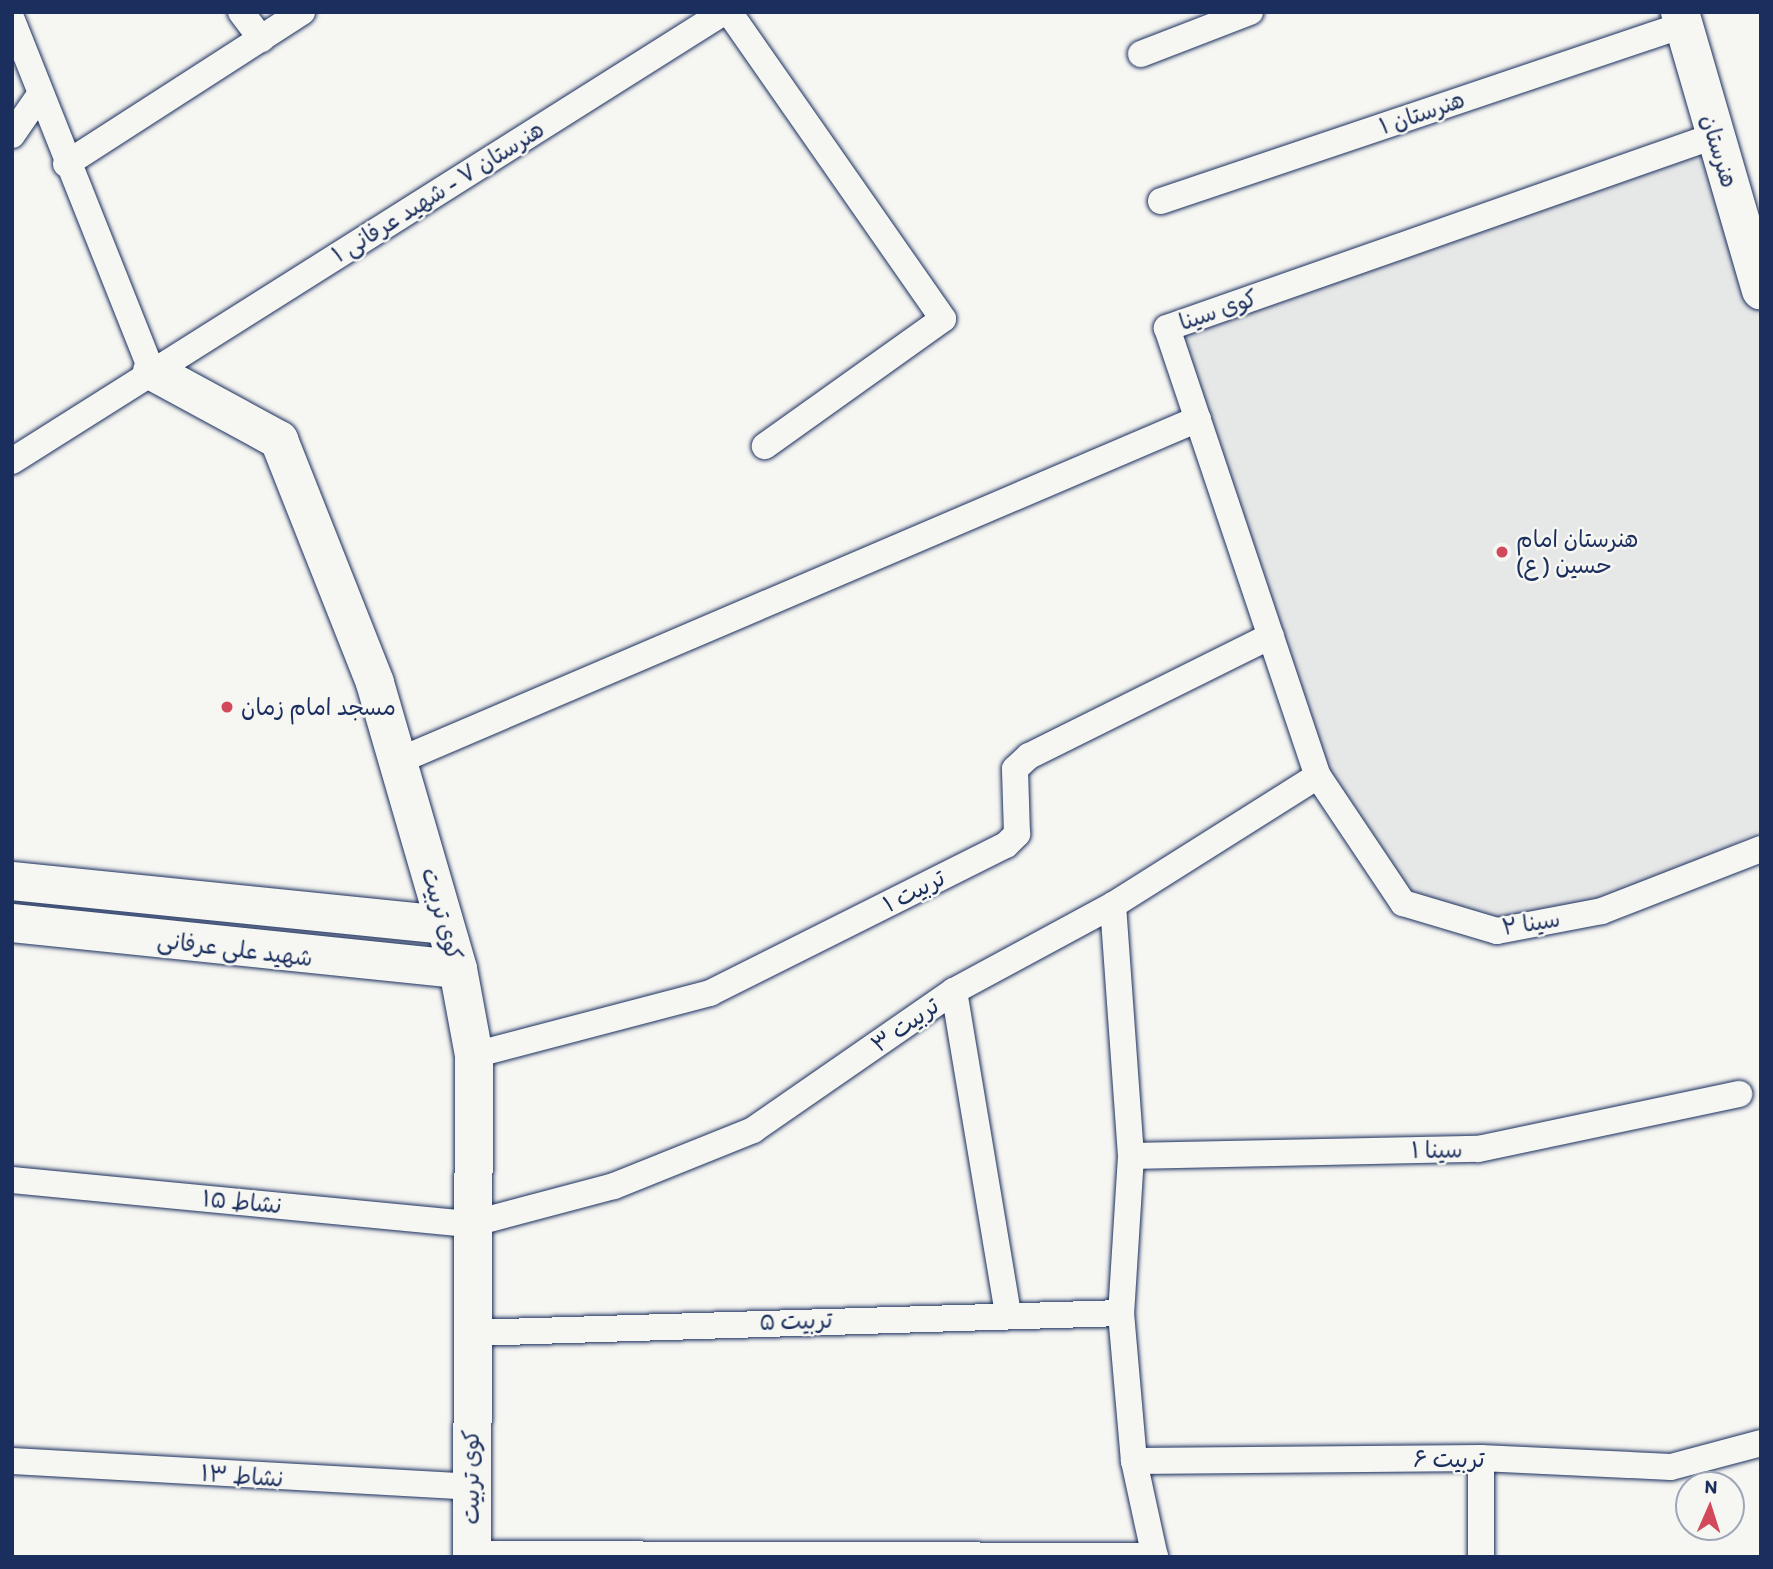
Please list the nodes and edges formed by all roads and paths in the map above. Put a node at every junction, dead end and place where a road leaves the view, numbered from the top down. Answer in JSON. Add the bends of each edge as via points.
{"nodes":[{"id":1,"x":241,"y":12,"type":"edge"},
{"id":2,"x":302,"y":12,"type":"edge"},
{"id":3,"x":724,"y":12,"type":"edge"},
{"id":4,"x":729,"y":12,"type":"edge"},
{"id":5,"x":1250,"y":12,"type":"edge"},
{"id":6,"x":1681,"y":19,"type":"edge"},
{"id":7,"x":12,"y":20,"type":"edge"},
{"id":8,"x":261,"y":39,"type":"junction"},
{"id":9,"x":1141,"y":54,"type":"dead end"},
{"id":10,"x":39,"y":96,"type":"junction"},
{"id":11,"x":12,"y":135,"type":"edge"},
{"id":12,"x":1714,"y":136,"type":"junction"},
{"id":13,"x":66,"y":164,"type":"junction"},
{"id":14,"x":1161,"y":201,"type":"dead end"},
{"id":15,"x":1761,"y":290,"type":"edge"},
{"id":16,"x":152,"y":371,"type":"junction"},
{"id":17,"x":1198,"y":419,"type":"junction"},
{"id":18,"x":765,"y":446,"type":"dead end"},
{"id":19,"x":12,"y":461,"type":"edge"},
{"id":20,"x":1271,"y":636,"type":"junction"},
{"id":21,"x":398,"y":761,"type":"junction"},
{"id":22,"x":1318,"y":776,"type":"junction"},
{"id":23,"x":1761,"y":849,"type":"edge"},
{"id":24,"x":12,"y":881,"type":"edge"},
{"id":25,"x":1113,"y":905,"type":"junction"},
{"id":26,"x":12,"y":923,"type":"edge"},
{"id":27,"x":444,"y":925,"type":"junction"},
{"id":28,"x":458,"y":969,"type":"junction"},
{"id":29,"x":954,"y":991,"type":"junction"},
{"id":30,"x":474,"y":1055,"type":"junction"},
{"id":31,"x":1739,"y":1094,"type":"dead end"},
{"id":32,"x":1130,"y":1156,"type":"junction"},
{"id":33,"x":12,"y":1180,"type":"edge"},
{"id":34,"x":471,"y":1224,"type":"junction"},
{"id":35,"x":1008,"y":1313,"type":"junction"},
{"id":36,"x":1121,"y":1313,"type":"junction"},
{"id":37,"x":471,"y":1333,"type":"junction"},
{"id":38,"x":1761,"y":1443,"type":"edge"},
{"id":39,"x":1481,"y":1458,"type":"junction"},
{"id":40,"x":12,"y":1461,"type":"edge"},
{"id":41,"x":1134,"y":1461,"type":"junction"},
{"id":42,"x":471,"y":1487,"type":"junction"},
{"id":43,"x":472,"y":1555,"type":"edge"},
{"id":44,"x":1155,"y":1556,"type":"edge"},
{"id":45,"x":1481,"y":1557,"type":"edge"}],
"edges":[{"from":1,"to":8,"type":"street"},
{"from":2,"to":8,"type":"street"},
{"from":3,"to":16,"type":"street","name":"هنرستان ۷ - شهید عرفانی ۱"},
{"from":4,"to":18,"type":"street","via":[[943,318]]},
{"from":5,"to":9,"type":"street"},
{"from":6,"to":12,"type":"street","name":"هنرستان"},
{"from":6,"to":14,"type":"street","name":"هنرستان ۱"},
{"from":7,"to":10,"type":"street"},
{"from":8,"to":13,"type":"street"},
{"from":10,"to":11,"type":"street"},
{"from":10,"to":13,"type":"street"},
{"from":12,"to":15,"type":"street","name":"هنرستان"},
{"from":12,"to":17,"type":"street","name":"کوی سینا","via":[[1167,328]]},
{"from":13,"to":16,"type":"street"},
{"from":16,"to":19,"type":"street","name":"هنرستان ۷ - شهید عرفانی ۱"},
{"from":16,"to":21,"type":"street","name":"کوی تربیت","via":[[279,440],[375,683]]},
{"from":17,"to":20,"type":"street","name":"کوی سینا"},
{"from":17,"to":21,"type":"street"},
{"from":20,"to":22,"type":"street","name":"کوی سینا"},
{"from":20,"to":30,"type":"street","name":"تربیت ۱","via":[[1030,756],[1015,769],[1017,834],[1006,845],[709,993]]},
{"from":21,"to":27,"type":"street","name":"کوی تربیت"},
{"from":22,"to":23,"type":"street","name":"سینا ۲","via":[[1403,903],[1497,931],[1602,911]]},
{"from":22,"to":25,"type":"street","name":"تربیت ۳"},
{"from":24,"to":27,"type":"street","name":"شهید علی عرفانی"},
{"from":25,"to":29,"type":"street","name":"تربیت ۳"},
{"from":25,"to":32,"type":"street"},
{"from":26,"to":28,"type":"street","name":"شهید علی عرفانی"},
{"from":27,"to":28,"type":"street","name":"کوی تربیت"},
{"from":28,"to":30,"type":"street","name":"کوی تربیت"},
{"from":29,"to":34,"type":"street","name":"تربیت ۳","via":[[753,1130],[614,1186]]},
{"from":29,"to":35,"type":"street"},
{"from":30,"to":34,"type":"street","name":"کوی تربیت"},
{"from":31,"to":32,"type":"street","name":"سینا ۱","via":[[1478,1149]]},
{"from":32,"to":36,"type":"street"},
{"from":33,"to":34,"type":"street","name":"نشاط ۱۵"},
{"from":34,"to":37,"type":"street","name":"کوی تربیت"},
{"from":35,"to":36,"type":"street","name":"تربیت ۵"},
{"from":35,"to":37,"type":"street","name":"تربیت ۵"},
{"from":36,"to":41,"type":"street"},
{"from":37,"to":42,"type":"street","name":"کوی تربیت"},
{"from":38,"to":39,"type":"street","name":"تربیت ۶","via":[[1671,1467]]},
{"from":39,"to":41,"type":"street","name":"تربیت ۶"},
{"from":39,"to":45,"type":"street"},
{"from":40,"to":42,"type":"street","name":"نشاط ۱۳"},
{"from":41,"to":44,"type":"street"},
{"from":42,"to":43,"type":"street","name":"کوی تربیت"},
{"from":43,"to":44,"type":"street"}]}
